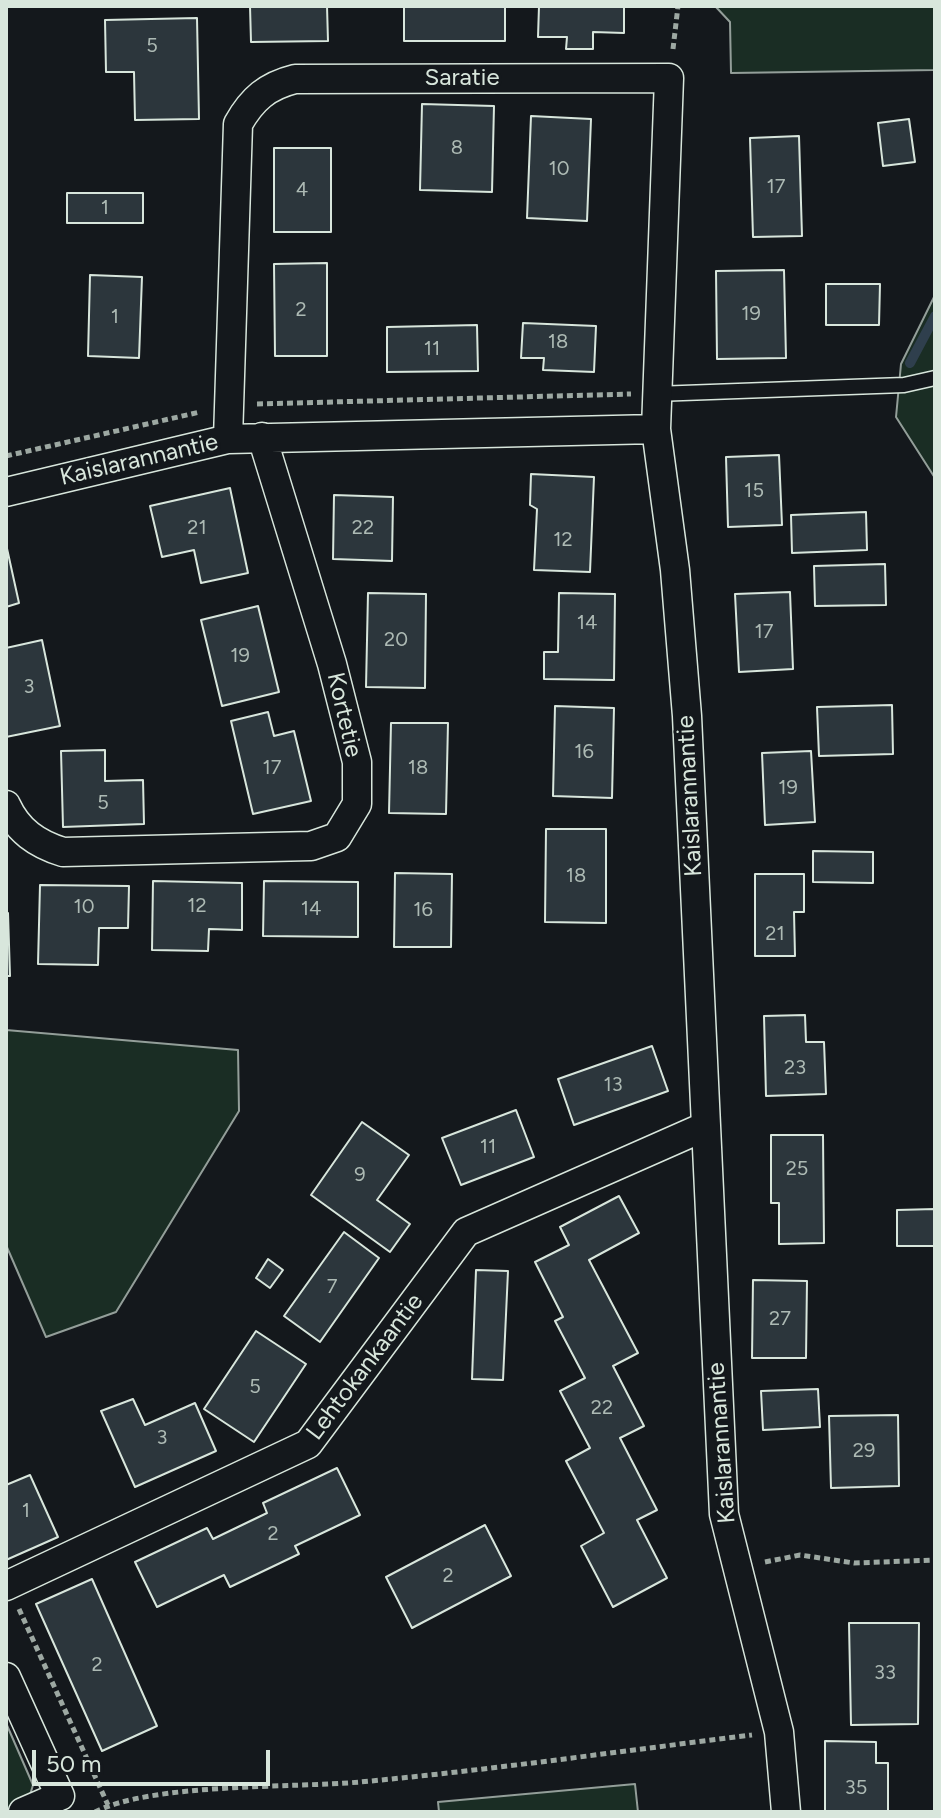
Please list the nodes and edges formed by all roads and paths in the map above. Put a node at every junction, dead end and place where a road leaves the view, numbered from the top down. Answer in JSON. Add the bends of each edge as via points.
{"nodes":[{"id":1,"x":678,"y":6,"type":"edge"},
{"id":2,"x":669,"y":78,"type":"junction"},
{"id":3,"x":935,"y":378,"type":"edge"},
{"id":4,"x":655,"y":394,"type":"junction"},
{"id":5,"x":656,"y":429,"type":"junction"},
{"id":6,"x":262,"y":437,"type":"junction"},
{"id":7,"x":228,"y":439,"type":"junction"},
{"id":8,"x":6,"y":492,"type":"edge"},
{"id":9,"x":6,"y":805,"type":"edge"},
{"id":10,"x":704,"y":1127,"type":"junction"},
{"id":11,"x":935,"y":1560,"type":"edge"},
{"id":12,"x":740,"y":1576,"type":"junction"},
{"id":13,"x":7,"y":1585,"type":"edge"},
{"id":14,"x":6,"y":1677,"type":"edge"},
{"id":15,"x":779,"y":1732,"type":"junction"},
{"id":16,"x":108,"y":1805,"type":"junction"},
{"id":17,"x":23,"y":1812,"type":"edge"},
{"id":18,"x":95,"y":1812,"type":"edge"},
{"id":19,"x":786,"y":1812,"type":"edge"}],
"edges":[{"from":1,"to":2,"type":"path"},
{"from":2,"to":4,"type":"street"},
{"from":2,"to":7,"type":"street","name":"Saratie","via":[[295,79],[250,103],[238,124]]},
{"from":3,"to":4,"type":"lane","via":[[904,385]]},
{"from":4,"to":5,"type":"street"},
{"from":5,"to":6,"type":"street","name":"Kaislarannantie"},
{"from":5,"to":10,"type":"street","name":"Kaislarannantie","via":[[687,716]]},
{"from":6,"to":7,"type":"street","name":"Kaislarannantie"},
{"from":6,"to":9,"type":"street","name":"Kortetie","via":[[357,762],[357,804],[337,837],[311,846],[63,852],[39,844],[14,821]]},
{"from":7,"to":8,"type":"street","name":"Kaislarannantie"},
{"from":10,"to":12,"type":"street","name":"Kaislarannantie","via":[[724,1514]]},
{"from":10,"to":13,"type":"street","name":"Lehtokankaantie","via":[[466,1232],[308,1444]]},
{"from":11,"to":12,"type":"path","via":[[854,1563],[800,1555],[764,1562]]},
{"from":12,"to":15,"type":"street","name":"Kaislarannantie"},
{"from":13,"to":16,"type":"path"},
{"from":14,"to":17,"type":"street","via":[[60,1796]]},
{"from":15,"to":16,"type":"path","via":[[372,1781],[173,1794]]},
{"from":15,"to":19,"type":"street","name":"Kaislarannantie"},
{"from":16,"to":18,"type":"path"}]}
